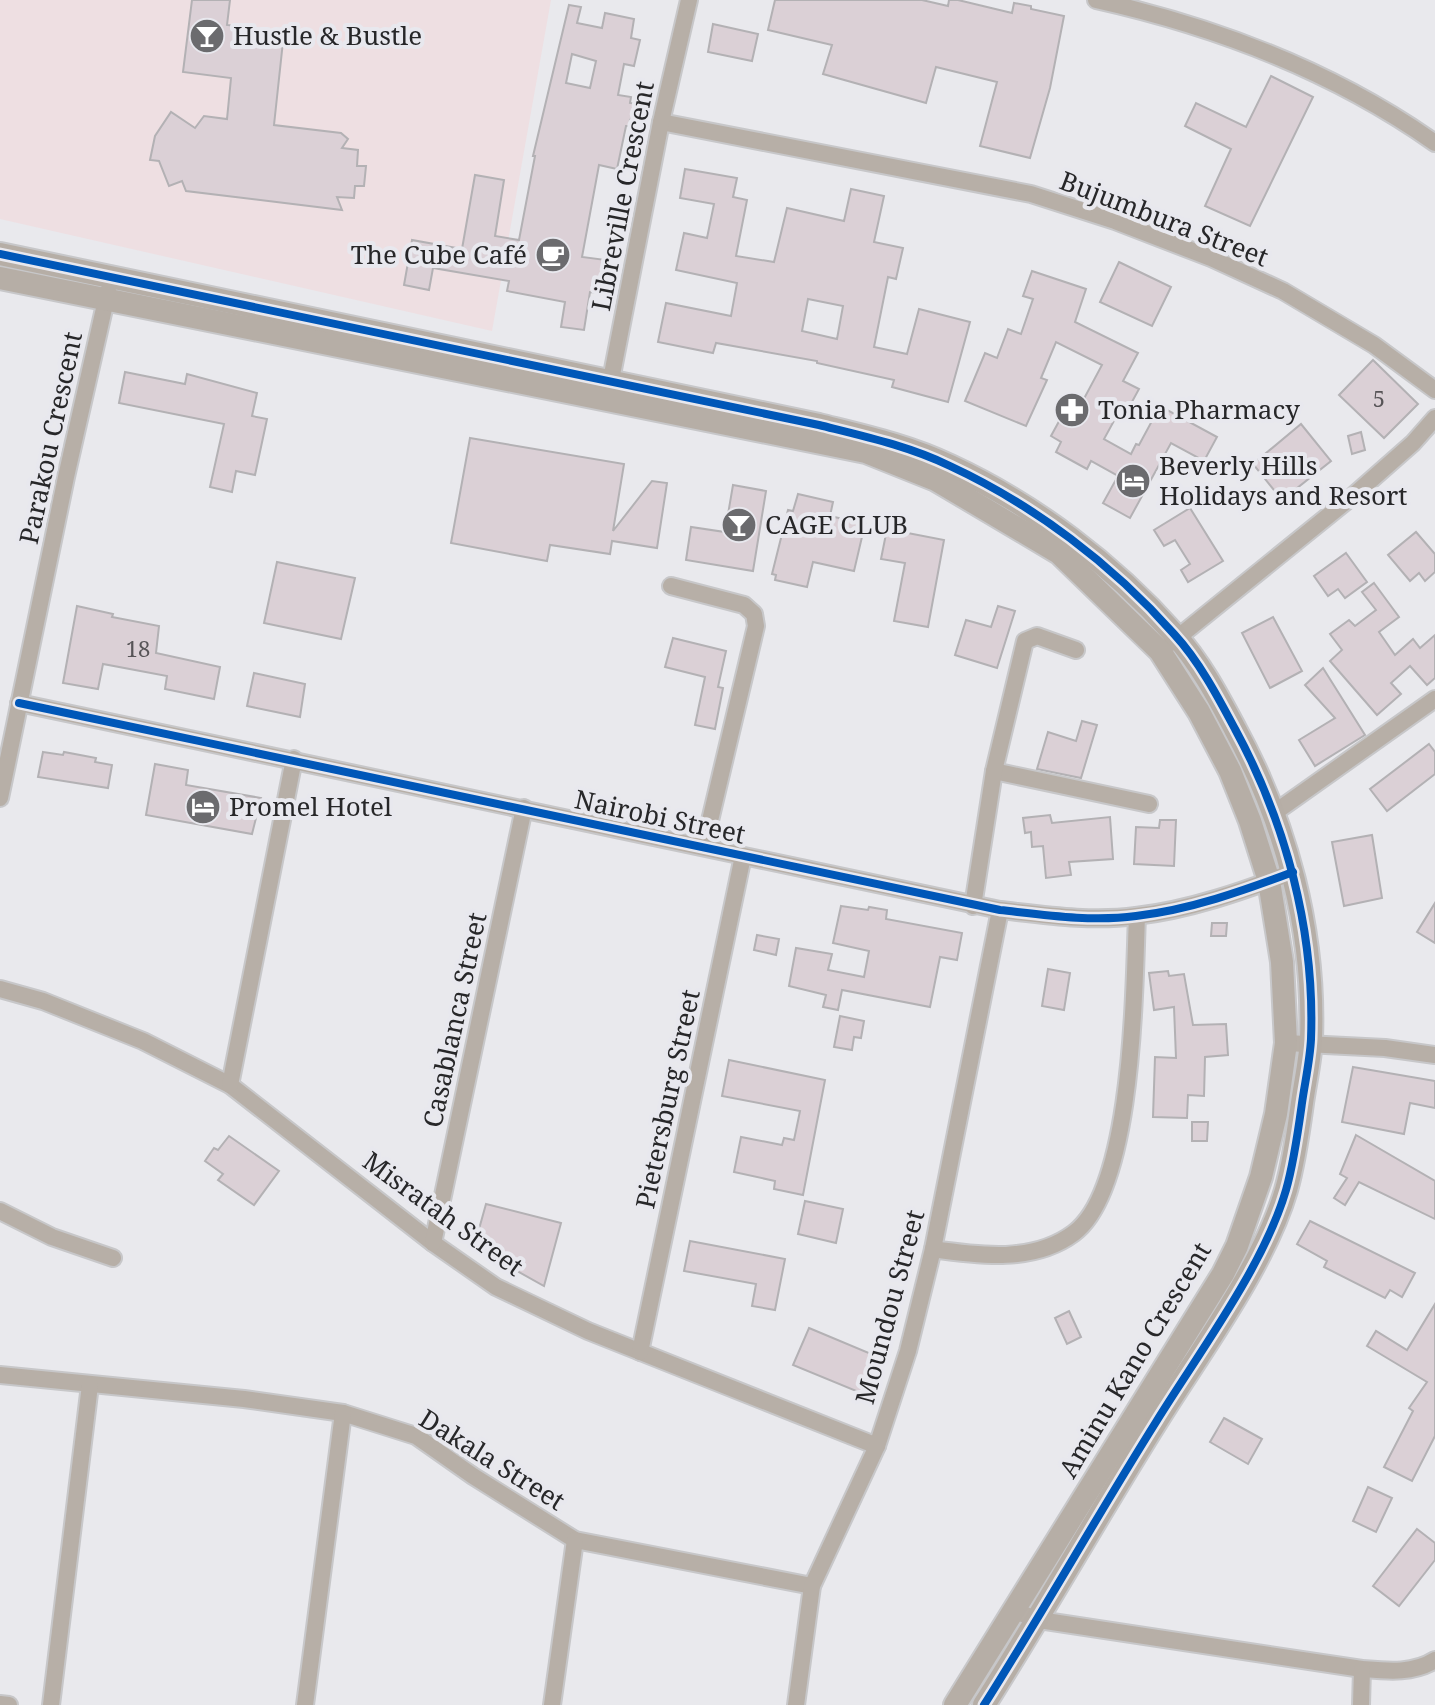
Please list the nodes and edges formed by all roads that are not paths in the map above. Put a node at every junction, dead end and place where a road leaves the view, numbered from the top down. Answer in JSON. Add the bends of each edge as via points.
{"nodes":[{"id":1,"x":689,"y":0,"type":"edge"},
{"id":2,"x":1096,"y":0,"type":"edge"},
{"id":3,"x":661,"y":122,"type":"junction"},
{"id":4,"x":1435,"y":143,"type":"edge"},
{"id":5,"x":0,"y":254,"type":"edge"},
{"id":6,"x":0,"y":278,"type":"edge"},
{"id":7,"x":109,"y":288,"type":"junction"},
{"id":8,"x":1435,"y":390,"type":"edge"},
{"id":9,"x":609,"y":392,"type":"junction"},
{"id":10,"x":1435,"y":418,"type":"edge"},
{"id":11,"x":671,"y":586,"type":"dead end"},
{"id":12,"x":1169,"y":644,"type":"junction"},
{"id":13,"x":1076,"y":650,"type":"dead end"},
{"id":14,"x":1435,"y":699,"type":"edge"},
{"id":15,"x":19,"y":703,"type":"junction"},
{"id":16,"x":294,"y":759,"type":"junction"},
{"id":17,"x":994,"y":771,"type":"junction"},
{"id":18,"x":0,"y":798,"type":"edge"},
{"id":19,"x":1149,"y":804,"type":"dead end"},
{"id":20,"x":524,"y":808,"type":"junction"},
{"id":21,"x":1274,"y":813,"type":"junction"},
{"id":22,"x":704,"y":846,"type":"junction"},
{"id":23,"x":743,"y":856,"type":"junction"},
{"id":24,"x":1293,"y":872,"type":"junction"},
{"id":25,"x":1269,"y":881,"type":"junction"},
{"id":26,"x":973,"y":906,"type":"junction"},
{"id":27,"x":1000,"y":910,"type":"junction"},
{"id":28,"x":1137,"y":916,"type":"junction"},
{"id":29,"x":0,"y":989,"type":"edge"},
{"id":30,"x":1311,"y":1042,"type":"junction"},
{"id":31,"x":1286,"y":1043,"type":"junction"},
{"id":32,"x":1435,"y":1055,"type":"edge"},
{"id":33,"x":230,"y":1085,"type":"junction"},
{"id":34,"x":0,"y":1211,"type":"edge"},
{"id":35,"x":433,"y":1243,"type":"junction"},
{"id":36,"x":933,"y":1249,"type":"junction"},
{"id":37,"x":113,"y":1258,"type":"dead end"},
{"id":38,"x":640,"y":1352,"type":"junction"},
{"id":39,"x":0,"y":1375,"type":"edge"},
{"id":40,"x":90,"y":1385,"type":"junction"},
{"id":41,"x":343,"y":1413,"type":"junction"},
{"id":42,"x":877,"y":1446,"type":"junction"},
{"id":43,"x":575,"y":1540,"type":"junction"},
{"id":44,"x":812,"y":1586,"type":"junction"},
{"id":45,"x":1015,"y":1611,"type":"junction"},
{"id":46,"x":1039,"y":1620,"type":"junction"},
{"id":47,"x":1435,"y":1660,"type":"edge"},
{"id":48,"x":1362,"y":1669,"type":"junction"},
{"id":49,"x":0,"y":1704,"type":"edge"},
{"id":50,"x":9,"y":1705,"type":"edge"},
{"id":51,"x":51,"y":1705,"type":"edge"},
{"id":52,"x":305,"y":1705,"type":"edge"},
{"id":53,"x":552,"y":1705,"type":"edge"},
{"id":54,"x":796,"y":1705,"type":"edge"},
{"id":55,"x":955,"y":1705,"type":"edge"},
{"id":56,"x":984,"y":1705,"type":"edge"},
{"id":57,"x":1361,"y":1705,"type":"edge"}],
"edges":[{"from":1,"to":3,"type":"street","name":"Libreville Crescent"},
{"from":2,"to":4,"type":"street","via":[[1183,21],[1261,48],[1340,85]]},
{"from":3,"to":8,"type":"street","name":"Bujumbura Street","via":[[1031,194],[1115,221],[1283,291],[1374,345]]},
{"from":3,"to":9,"type":"street","name":"Libreville Crescent"},
{"from":5,"to":7,"type":"street"},
{"from":6,"to":7,"type":"street"},
{"from":7,"to":9,"type":"street"},
{"from":7,"to":15,"type":"street","name":"Parakou Crescent"},
{"from":9,"to":12,"type":"street","via":[[819,425],[947,464],[1005,494],[1082,547],[1129,587]]},
{"from":10,"to":12,"type":"street","via":[[1354,495]]},
{"from":11,"to":22,"type":"street","via":[[744,605],[754,614],[756,626]]},
{"from":12,"to":21,"type":"street","via":[[1218,698]]},
{"from":12,"to":25,"type":"street","name":"Aminu Kano Crescent","via":[[1230,771]]},
{"from":13,"to":17,"type":"street","via":[[1037,636],[1025,641]]},
{"from":14,"to":21,"type":"street"},
{"from":15,"to":16,"type":"street","name":"Nairobi Street"},
{"from":15,"to":18,"type":"street","name":"Parakou Crescent"},
{"from":16,"to":20,"type":"street","name":"Nairobi Street"},
{"from":16,"to":33,"type":"street"},
{"from":17,"to":19,"type":"street"},
{"from":17,"to":26,"type":"street"},
{"from":20,"to":22,"type":"street","name":"Nairobi Street"},
{"from":20,"to":35,"type":"street","name":"Casablanca Street"},
{"from":21,"to":24,"type":"street"},
{"from":22,"to":23,"type":"street","name":"Nairobi Street"},
{"from":23,"to":26,"type":"street","name":"Nairobi Street"},
{"from":23,"to":38,"type":"street","name":"Pietersburg Street"},
{"from":24,"to":25,"type":"street","name":"Nairobi Street"},
{"from":24,"to":30,"type":"street","via":[[1307,946]]},
{"from":25,"to":28,"type":"street","name":"Nairobi Street"},
{"from":25,"to":31,"type":"street","name":"Aminu Kano Crescent","via":[[1282,962]]},
{"from":26,"to":27,"type":"street","name":"Nairobi Street"},
{"from":27,"to":28,"type":"street","name":"Nairobi Street","via":[[1079,919]]},
{"from":27,"to":36,"type":"street","name":"Moundou Street"},
{"from":28,"to":36,"type":"street","via":[[1128,1087],[1107,1177],[1093,1208],[1077,1231],[1024,1253],[982,1257]]},
{"from":29,"to":33,"type":"street","name":"Misratah Street","via":[[143,1041]]},
{"from":30,"to":31,"type":"street"},
{"from":30,"to":32,"type":"street"},
{"from":30,"to":46,"type":"street","via":[[1286,1192],[1265,1242]]},
{"from":31,"to":45,"type":"street","name":"Aminu Kano Crescent","via":[[1261,1177],[1237,1246]]},
{"from":33,"to":35,"type":"street","name":"Misratah Street"},
{"from":34,"to":37,"type":"street","via":[[40,1232]]},
{"from":35,"to":38,"type":"street","name":"Misratah Street","via":[[496,1287]]},
{"from":36,"to":42,"type":"street","name":"Moundou Street"},
{"from":38,"to":42,"type":"street","name":"Misratah Street"},
{"from":39,"to":40,"type":"street","name":"Dakala Street"},
{"from":40,"to":41,"type":"street","name":"Dakala Street"},
{"from":40,"to":51,"type":"street"},
{"from":41,"to":43,"type":"street","name":"Dakala Street","via":[[416,1436]]},
{"from":41,"to":52,"type":"street"},
{"from":42,"to":44,"type":"street","name":"Moundou Street"},
{"from":43,"to":44,"type":"street","name":"Dakala Street"},
{"from":43,"to":53,"type":"street"},
{"from":44,"to":54,"type":"street","name":"Moundou Street"},
{"from":45,"to":46,"type":"street"},
{"from":45,"to":55,"type":"street","name":"Aminu Kano Crescent"},
{"from":46,"to":48,"type":"street"},
{"from":46,"to":56,"type":"street"},
{"from":47,"to":48,"type":"street","via":[[1401,1671]]},
{"from":48,"to":57,"type":"street"},
{"from":49,"to":50,"type":"street"}]}
